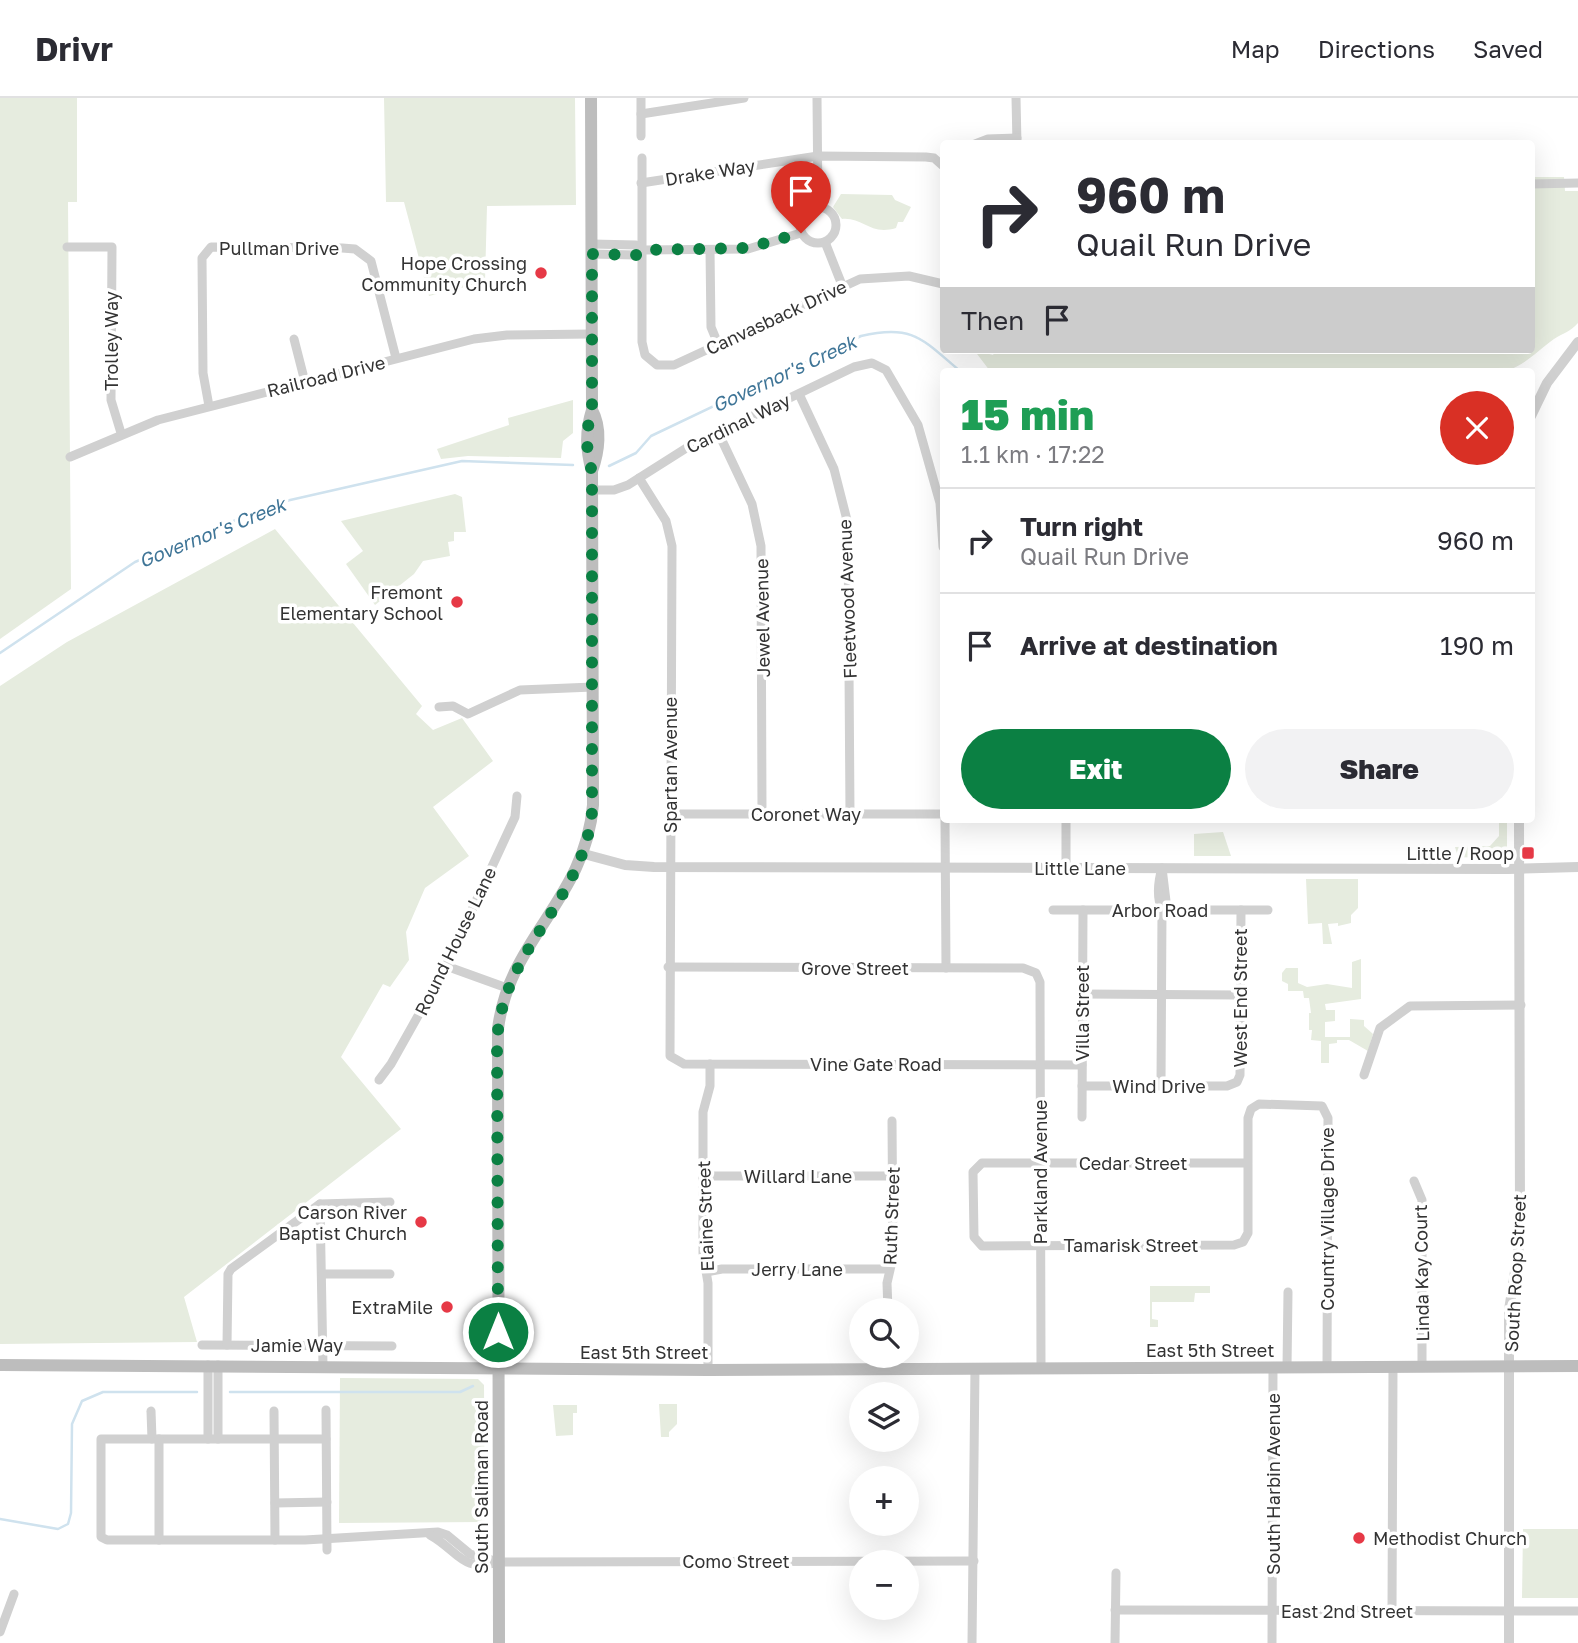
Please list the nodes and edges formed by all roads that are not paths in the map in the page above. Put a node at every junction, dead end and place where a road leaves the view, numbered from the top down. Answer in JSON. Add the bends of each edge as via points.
{"nodes":[{"id":1,"x":591,"y":98,"type":"edge"},
{"id":2,"x":641,"y":98,"type":"edge"},
{"id":3,"x":744,"y":98,"type":"edge"},
{"id":4,"x":817,"y":98,"type":"edge"},
{"id":5,"x":1016,"y":98,"type":"edge"},
{"id":6,"x":641,"y":114,"type":"junction"},
{"id":7,"x":641,"y":136,"type":"dead end"},
{"id":8,"x":1017,"y":140,"type":"edge"},
{"id":9,"x":818,"y":156,"type":"junction"},
{"id":10,"x":642,"y":158,"type":"dead end"},
{"id":11,"x":940,"y":163,"type":"edge"},
{"id":12,"x":641,"y":183,"type":"junction"},
{"id":13,"x":1578,"y":183,"type":"edge"},
{"id":14,"x":1535,"y":184,"type":"edge"},
{"id":15,"x":818,"y":207,"type":"junction"},
{"id":16,"x":801,"y":233,"type":"junction"},
{"id":17,"x":825,"y":242,"type":"junction"},
{"id":18,"x":68,"y":247,"type":"dead end"},
{"id":19,"x":592,"y":249,"type":"junction"},
{"id":20,"x":643,"y":250,"type":"junction"},
{"id":21,"x":710,"y":250,"type":"junction"},
{"id":22,"x":940,"y":282,"type":"edge"},
{"id":23,"x":842,"y":285,"type":"junction"},
{"id":24,"x":591,"y":334,"type":"junction"},
{"id":25,"x":294,"y":339,"type":"dead end"},
{"id":26,"x":1578,"y":342,"type":"edge"},
{"id":27,"x":718,"y":344,"type":"junction"},
{"id":28,"x":396,"y":358,"type":"junction"},
{"id":29,"x":305,"y":382,"type":"junction"},
{"id":30,"x":799,"y":394,"type":"junction"},
{"id":31,"x":209,"y":406,"type":"junction"},
{"id":32,"x":1535,"y":407,"type":"edge"},
{"id":33,"x":718,"y":432,"type":"junction"},
{"id":34,"x":121,"y":433,"type":"junction"},
{"id":35,"x":70,"y":457,"type":"dead end"},
{"id":36,"x":938,"y":474,"type":"edge"},
{"id":37,"x":639,"y":478,"type":"junction"},
{"id":38,"x":592,"y":490,"type":"junction"},
{"id":39,"x":940,"y":503,"type":"edge"},
{"id":40,"x":593,"y":687,"type":"junction"},
{"id":41,"x":439,"y":707,"type":"dead end"},
{"id":42,"x":517,"y":796,"type":"dead end"},
{"id":43,"x":762,"y":813,"type":"junction"},
{"id":44,"x":669,"y":814,"type":"junction"},
{"id":45,"x":850,"y":814,"type":"junction"},
{"id":46,"x":940,"y":814,"type":"edge"},
{"id":47,"x":945,"y":823,"type":"edge"},
{"id":48,"x":1066,"y":823,"type":"edge"},
{"id":49,"x":1519,"y":823,"type":"edge"},
{"id":50,"x":584,"y":854,"type":"junction"},
{"id":51,"x":669,"y":867,"type":"junction"},
{"id":52,"x":945,"y":867,"type":"junction"},
{"id":53,"x":1578,"y":867,"type":"edge"},
{"id":54,"x":1066,"y":868,"type":"junction"},
{"id":55,"x":1162,"y":868,"type":"junction"},
{"id":56,"x":1518,"y":869,"type":"junction"},
{"id":57,"x":1053,"y":910,"type":"dead end"},
{"id":58,"x":1083,"y":910,"type":"junction"},
{"id":59,"x":1162,"y":910,"type":"junction"},
{"id":60,"x":1241,"y":910,"type":"junction"},
{"id":61,"x":1268,"y":910,"type":"dead end"},
{"id":62,"x":446,"y":966,"type":"junction"},
{"id":63,"x":668,"y":967,"type":"junction"},
{"id":64,"x":946,"y":968,"type":"junction"},
{"id":65,"x":1038,"y":975,"type":"joint"},
{"id":66,"x":507,"y":988,"type":"junction"},
{"id":67,"x":1082,"y":994,"type":"junction"},
{"id":68,"x":1162,"y":995,"type":"junction"},
{"id":69,"x":1240,"y":995,"type":"junction"},
{"id":70,"x":1521,"y":1005,"type":"junction"},
{"id":71,"x":672,"y":1059,"type":"joint"},
{"id":72,"x":710,"y":1064,"type":"junction"},
{"id":73,"x":1040,"y":1065,"type":"junction"},
{"id":74,"x":1082,"y":1065,"type":"junction"},
{"id":75,"x":1364,"y":1075,"type":"dead end"},
{"id":76,"x":379,"y":1080,"type":"dead end"},
{"id":77,"x":1235,"y":1083,"type":"joint"},
{"id":78,"x":1082,"y":1086,"type":"junction"},
{"id":79,"x":1161,"y":1086,"type":"junction"},
{"id":80,"x":1082,"y":1116,"type":"dead end"},
{"id":81,"x":892,"y":1121,"type":"dead end"},
{"id":82,"x":1040,"y":1163,"type":"junction"},
{"id":83,"x":1248,"y":1163,"type":"junction"},
{"id":84,"x":703,"y":1176,"type":"junction"},
{"id":85,"x":893,"y":1176,"type":"junction"},
{"id":86,"x":1414,"y":1181,"type":"dead end"},
{"id":87,"x":390,"y":1202,"type":"dead end"},
{"id":88,"x":320,"y":1204,"type":"junction"},
{"id":89,"x":976,"y":1243,"type":"joint"},
{"id":90,"x":1040,"y":1245,"type":"junction"},
{"id":91,"x":890,"y":1269,"type":"junction"},
{"id":92,"x":705,"y":1272,"type":"junction"},
{"id":93,"x":323,"y":1274,"type":"junction"},
{"id":94,"x":390,"y":1274,"type":"dead end"},
{"id":95,"x":1288,"y":1292,"type":"dead end"},
{"id":96,"x":889,"y":1298,"type":"edge"},
{"id":97,"x":202,"y":1345,"type":"dead end"},
{"id":98,"x":227,"y":1345,"type":"junction"},
{"id":99,"x":323,"y":1345,"type":"junction"},
{"id":100,"x":392,"y":1346,"type":"dead end"},
{"id":101,"x":0,"y":1365,"type":"edge"},
{"id":102,"x":213,"y":1365,"type":"junction"},
{"id":103,"x":849,"y":1365,"type":"edge"},
{"id":104,"x":919,"y":1365,"type":"edge"},
{"id":105,"x":323,"y":1366,"type":"junction"},
{"id":106,"x":1578,"y":1366,"type":"edge"},
{"id":107,"x":498,"y":1367,"type":"junction"},
{"id":108,"x":1280,"y":1367,"type":"junction"},
{"id":109,"x":1327,"y":1367,"type":"junction"},
{"id":110,"x":1393,"y":1367,"type":"junction"},
{"id":111,"x":1422,"y":1367,"type":"junction"},
{"id":112,"x":1510,"y":1367,"type":"junction"},
{"id":113,"x":975,"y":1368,"type":"junction"},
{"id":114,"x":1041,"y":1368,"type":"junction"},
{"id":115,"x":708,"y":1370,"type":"junction"},
{"id":116,"x":326,"y":1410,"type":"dead end"},
{"id":117,"x":151,"y":1411,"type":"dead end"},
{"id":118,"x":274,"y":1411,"type":"dead end"},
{"id":119,"x":155,"y":1439,"type":"junction"},
{"id":120,"x":213,"y":1439,"type":"junction"},
{"id":121,"x":275,"y":1439,"type":"junction"},
{"id":122,"x":326,"y":1439,"type":"junction"},
{"id":123,"x":327,"y":1502,"type":"junction"},
{"id":124,"x":275,"y":1503,"type":"junction"},
{"id":125,"x":327,"y":1539,"type":"junction"},
{"id":126,"x":159,"y":1540,"type":"junction"},
{"id":127,"x":275,"y":1540,"type":"junction"},
{"id":128,"x":327,"y":1550,"type":"dead end"},
{"id":129,"x":974,"y":1561,"type":"junction"},
{"id":130,"x":499,"y":1562,"type":"junction"},
{"id":131,"x":1116,"y":1573,"type":"dead end"},
{"id":132,"x":14,"y":1594,"type":"dead end"},
{"id":133,"x":1115,"y":1611,"type":"junction"},
{"id":134,"x":1273,"y":1611,"type":"junction"},
{"id":135,"x":1392,"y":1611,"type":"junction"},
{"id":136,"x":1509,"y":1612,"type":"junction"},
{"id":137,"x":1578,"y":1612,"type":"edge"},
{"id":138,"x":0,"y":1632,"type":"edge"},
{"id":139,"x":499,"y":1643,"type":"edge"},
{"id":140,"x":972,"y":1643,"type":"edge"},
{"id":141,"x":1115,"y":1643,"type":"edge"},
{"id":142,"x":1272,"y":1643,"type":"edge"},
{"id":143,"x":1509,"y":1643,"type":"edge"}],
"edges":[{"from":1,"to":19,"type":"main road","name":"South Saliman Road"},
{"from":2,"to":6,"type":"street"},
{"from":3,"to":6,"type":"street"},
{"from":4,"to":9,"type":"street"},
{"from":5,"to":8,"type":"street"},
{"from":6,"to":7,"type":"street"},
{"from":9,"to":11,"type":"street","name":"Drake Way","via":[[934,158]]},
{"from":9,"to":12,"type":"street","name":"Drake Way"},
{"from":9,"to":15,"type":"street"},
{"from":10,"to":12,"type":"street"},
{"from":12,"to":20,"type":"street"},
{"from":13,"to":14,"type":"street"},
{"from":15,"to":16,"type":"street","via":[[802,215]]},
{"from":15,"to":17,"type":"street","via":[[829,211],[835,222],[834,234]]},
{"from":16,"to":17,"type":"street","via":[[814,243]]},
{"from":16,"to":21,"type":"street","via":[[748,248]]},
{"from":17,"to":23,"type":"street"},
{"from":18,"to":34,"type":"street","name":"Trolley Way","via":[[112,247],[111,400]]},
{"from":19,"to":20,"type":"street","via":[[636,245]]},
{"from":19,"to":24,"type":"main road","name":"South Saliman Road"},
{"from":20,"to":21,"type":"street"},
{"from":20,"to":27,"type":"street","name":"Canvasback Drive","via":[[645,355],[663,366],[674,365]]},
{"from":21,"to":27,"type":"street","via":[[711,327]]},
{"from":22,"to":23,"type":"street","name":"Canvasback Drive","via":[[898,275]]},
{"from":23,"to":27,"type":"street","name":"Canvasback Drive"},
{"from":24,"to":28,"type":"street","name":"Railroad Drive","via":[[474,339]]},
{"from":24,"to":38,"type":"main road","name":"South Saliman Road","via":[[592,410],[587,451]]},
{"from":25,"to":29,"type":"street"},
{"from":26,"to":32,"type":"street","via":[[1546,383]]},
{"from":28,"to":29,"type":"street","name":"Railroad Drive"},
{"from":28,"to":31,"type":"street","name":"Pullman Drive","via":[[371,261],[365,255],[342,248],[208,248],[202,263],[203,373]]},
{"from":29,"to":31,"type":"street","name":"Railroad Drive"},
{"from":30,"to":33,"type":"street","name":"Cardinal Way"},
{"from":30,"to":36,"type":"street","name":"Cardinal Way","via":[[866,363],[886,370],[918,425]]},
{"from":30,"to":45,"type":"street","name":"Fleetwood Avenue","via":[[834,469],[848,524]]},
{"from":31,"to":34,"type":"street","name":"Railroad Drive"},
{"from":33,"to":37,"type":"street","name":"Cardinal Way"},
{"from":33,"to":43,"type":"street","name":"Jewel Avenue","via":[[752,504],[761,546]]},
{"from":34,"to":35,"type":"street","name":"Railroad Drive"},
{"from":36,"to":39,"type":"street"},
{"from":37,"to":38,"type":"street","name":"Cardinal Way","via":[[616,489]]},
{"from":37,"to":44,"type":"street","name":"Spartan Avenue","via":[[666,521],[672,545]]},
{"from":38,"to":40,"type":"main road","name":"South Saliman Road"},
{"from":40,"to":41,"type":"street","via":[[520,690],[468,714],[453,706]]},
{"from":40,"to":50,"type":"main road","name":"South Saliman Road","via":[[593,799]]},
{"from":42,"to":62,"type":"street","name":"Round House Lane","via":[[515,817]]},
{"from":43,"to":44,"type":"street","name":"Coronet Way"},
{"from":43,"to":45,"type":"street","name":"Coronet Way"},
{"from":44,"to":51,"type":"street","name":"Spartan Avenue"},
{"from":45,"to":46,"type":"street","name":"Coronet Way"},
{"from":47,"to":52,"type":"street"},
{"from":48,"to":54,"type":"street"},
{"from":49,"to":56,"type":"street","name":"South Roop Street"},
{"from":50,"to":51,"type":"street","name":"Little Lane","via":[[625,865]]},
{"from":50,"to":66,"type":"main road","name":"South Saliman Road"},
{"from":51,"to":52,"type":"street","name":"Little Lane"},
{"from":51,"to":63,"type":"street","name":"Spartan Avenue"},
{"from":52,"to":54,"type":"street","name":"Little Lane"},
{"from":52,"to":64,"type":"street"},
{"from":53,"to":56,"type":"street","name":"Little Lane"},
{"from":54,"to":55,"type":"street","name":"Little Lane"},
{"from":55,"to":56,"type":"street","name":"Little Lane"},
{"from":55,"to":59,"type":"street","via":[[1158,880]]},
{"from":56,"to":70,"type":"street","name":"South Roop Street"},
{"from":57,"to":58,"type":"street","name":"Arbor Road"},
{"from":58,"to":59,"type":"street","name":"Arbor Road"},
{"from":58,"to":67,"type":"street","name":"Villa Street"},
{"from":59,"to":60,"type":"street","name":"Arbor Road"},
{"from":59,"to":68,"type":"street"},
{"from":60,"to":61,"type":"street","name":"Arbor Road"},
{"from":60,"to":69,"type":"street","name":"West End Street"},
{"from":62,"to":66,"type":"street"},
{"from":62,"to":76,"type":"street","name":"Round House Lane"},
{"from":63,"to":64,"type":"street","name":"Grove Street"},
{"from":63,"to":71,"type":"street","name":"Spartan Avenue","via":[[668,1049]]},
{"from":64,"to":65,"type":"street","name":"Grove Street","via":[[1023,968]]},
{"from":65,"to":73,"type":"street","name":"Parkland Avenue"},
{"from":66,"to":107,"type":"main road","name":"South Saliman Road","via":[[497,1044]]},
{"from":67,"to":68,"type":"street"},
{"from":67,"to":74,"type":"street","name":"Villa Street"},
{"from":68,"to":69,"type":"street"},
{"from":68,"to":79,"type":"street"},
{"from":69,"to":77,"type":"street","name":"West End Street","via":[[1240,1075]]},
{"from":70,"to":75,"type":"street","via":[[1410,1006],[1380,1028]]},
{"from":70,"to":112,"type":"street","name":"South Roop Street","via":[[1519,1246],[1510,1303]]},
{"from":71,"to":72,"type":"street","name":"Vine Gate Road"},
{"from":72,"to":73,"type":"street","name":"Vine Gate Road"},
{"from":72,"to":84,"type":"street","name":"Elaine Street","via":[[710,1086],[703,1107]]},
{"from":73,"to":74,"type":"street","name":"Vine Gate Road"},
{"from":73,"to":82,"type":"street","name":"Parkland Avenue"},
{"from":74,"to":78,"type":"street","name":"Villa Street"},
{"from":77,"to":79,"type":"street","name":"Wind Drive"},
{"from":78,"to":79,"type":"street","name":"Wind Drive"},
{"from":78,"to":80,"type":"street","name":"Villa Street"},
{"from":81,"to":85,"type":"street","name":"Ruth Street"},
{"from":82,"to":83,"type":"street","name":"Cedar Street"},
{"from":82,"to":89,"type":"street","name":"Cedar Street","via":[[977,1166],[973,1172]]},
{"from":82,"to":90,"type":"street","name":"Parkland Avenue"},
{"from":83,"to":90,"type":"street","name":"Tamarisk Street","via":[[1248,1233],[1234,1245]]},
{"from":83,"to":109,"type":"street","name":"Country Village Drive","via":[[1251,1110],[1259,1104],[1322,1106],[1328,1118]]},
{"from":84,"to":85,"type":"street","name":"Willard Lane"},
{"from":84,"to":92,"type":"street","name":"Elaine Street"},
{"from":85,"to":91,"type":"street","name":"Ruth Street"},
{"from":86,"to":111,"type":"street","name":"Linda Kay Court","via":[[1422,1200]]},
{"from":87,"to":88,"type":"street"},
{"from":88,"to":93,"type":"street"},
{"from":88,"to":98,"type":"street","via":[[228,1274]]},
{"from":89,"to":90,"type":"street","name":"Tamarisk Street"},
{"from":90,"to":114,"type":"street","name":"Parkland Avenue"},
{"from":91,"to":92,"type":"street","name":"Jerry Lane"},
{"from":91,"to":96,"type":"street","name":"Ruth Street"},
{"from":92,"to":115,"type":"street","name":"Elaine Street"},
{"from":93,"to":94,"type":"street"},
{"from":93,"to":99,"type":"street"},
{"from":95,"to":108,"type":"street","name":"East 5th Street"},
{"from":97,"to":98,"type":"street","name":"Jamie Way"},
{"from":98,"to":99,"type":"street","name":"Jamie Way"},
{"from":99,"to":100,"type":"street","name":"Jamie Way"},
{"from":99,"to":105,"type":"street"},
{"from":101,"to":102,"type":"main road","name":"East 5th Street"},
{"from":102,"to":105,"type":"main road","name":"East 5th Street"},
{"from":102,"to":120,"type":"street"},
{"from":103,"to":115,"type":"main road","name":"East 5th Street"},
{"from":104,"to":113,"type":"main road","name":"East 5th Street"},
{"from":105,"to":107,"type":"main road","name":"East 5th Street"},
{"from":106,"to":112,"type":"main road","name":"East 5th Street"},
{"from":107,"to":115,"type":"main road","name":"East 5th Street"},
{"from":107,"to":130,"type":"main road","name":"South Saliman Road"},
{"from":108,"to":109,"type":"main road","name":"East 5th Street"},
{"from":108,"to":114,"type":"main road","name":"East 5th Street"},
{"from":108,"to":134,"type":"street","name":"South Harbin Avenue"},
{"from":109,"to":110,"type":"main road","name":"East 5th Street"},
{"from":110,"to":111,"type":"main road","name":"East 5th Street"},
{"from":110,"to":135,"type":"street"},
{"from":111,"to":112,"type":"main road","name":"East 5th Street"},
{"from":112,"to":136,"type":"street","name":"South Roop Street"},
{"from":113,"to":114,"type":"main road","name":"East 5th Street"},
{"from":113,"to":129,"type":"street"},
{"from":116,"to":122,"type":"street"},
{"from":117,"to":119,"type":"street"},
{"from":118,"to":121,"type":"street"},
{"from":119,"to":120,"type":"street"},
{"from":119,"to":126,"type":"street"},
{"from":119,"to":126,"type":"street","via":[[101,1439],[101,1536],[105,1540]]},
{"from":120,"to":121,"type":"street"},
{"from":121,"to":122,"type":"street"},
{"from":121,"to":124,"type":"street"},
{"from":122,"to":123,"type":"street"},
{"from":123,"to":124,"type":"street"},
{"from":123,"to":125,"type":"street"},
{"from":124,"to":127,"type":"street"},
{"from":125,"to":127,"type":"street"},
{"from":125,"to":128,"type":"street"},
{"from":125,"to":130,"type":"street","name":"Como Street","via":[[443,1533],[470,1554]]},
{"from":126,"to":127,"type":"street"},
{"from":129,"to":130,"type":"street","name":"Como Street"},
{"from":129,"to":140,"type":"street"},
{"from":130,"to":139,"type":"main road","name":"South Saliman Road"},
{"from":131,"to":133,"type":"street"},
{"from":132,"to":138,"type":"street"},
{"from":133,"to":134,"type":"street","name":"East 2nd Street"},
{"from":133,"to":141,"type":"street"},
{"from":134,"to":135,"type":"street","name":"East 2nd Street"},
{"from":134,"to":142,"type":"street","name":"South Harbin Avenue"},
{"from":135,"to":136,"type":"street","name":"East 2nd Street"},
{"from":136,"to":137,"type":"street","name":"East 2nd Street"},
{"from":136,"to":143,"type":"street","name":"South Roop Street"}]}
